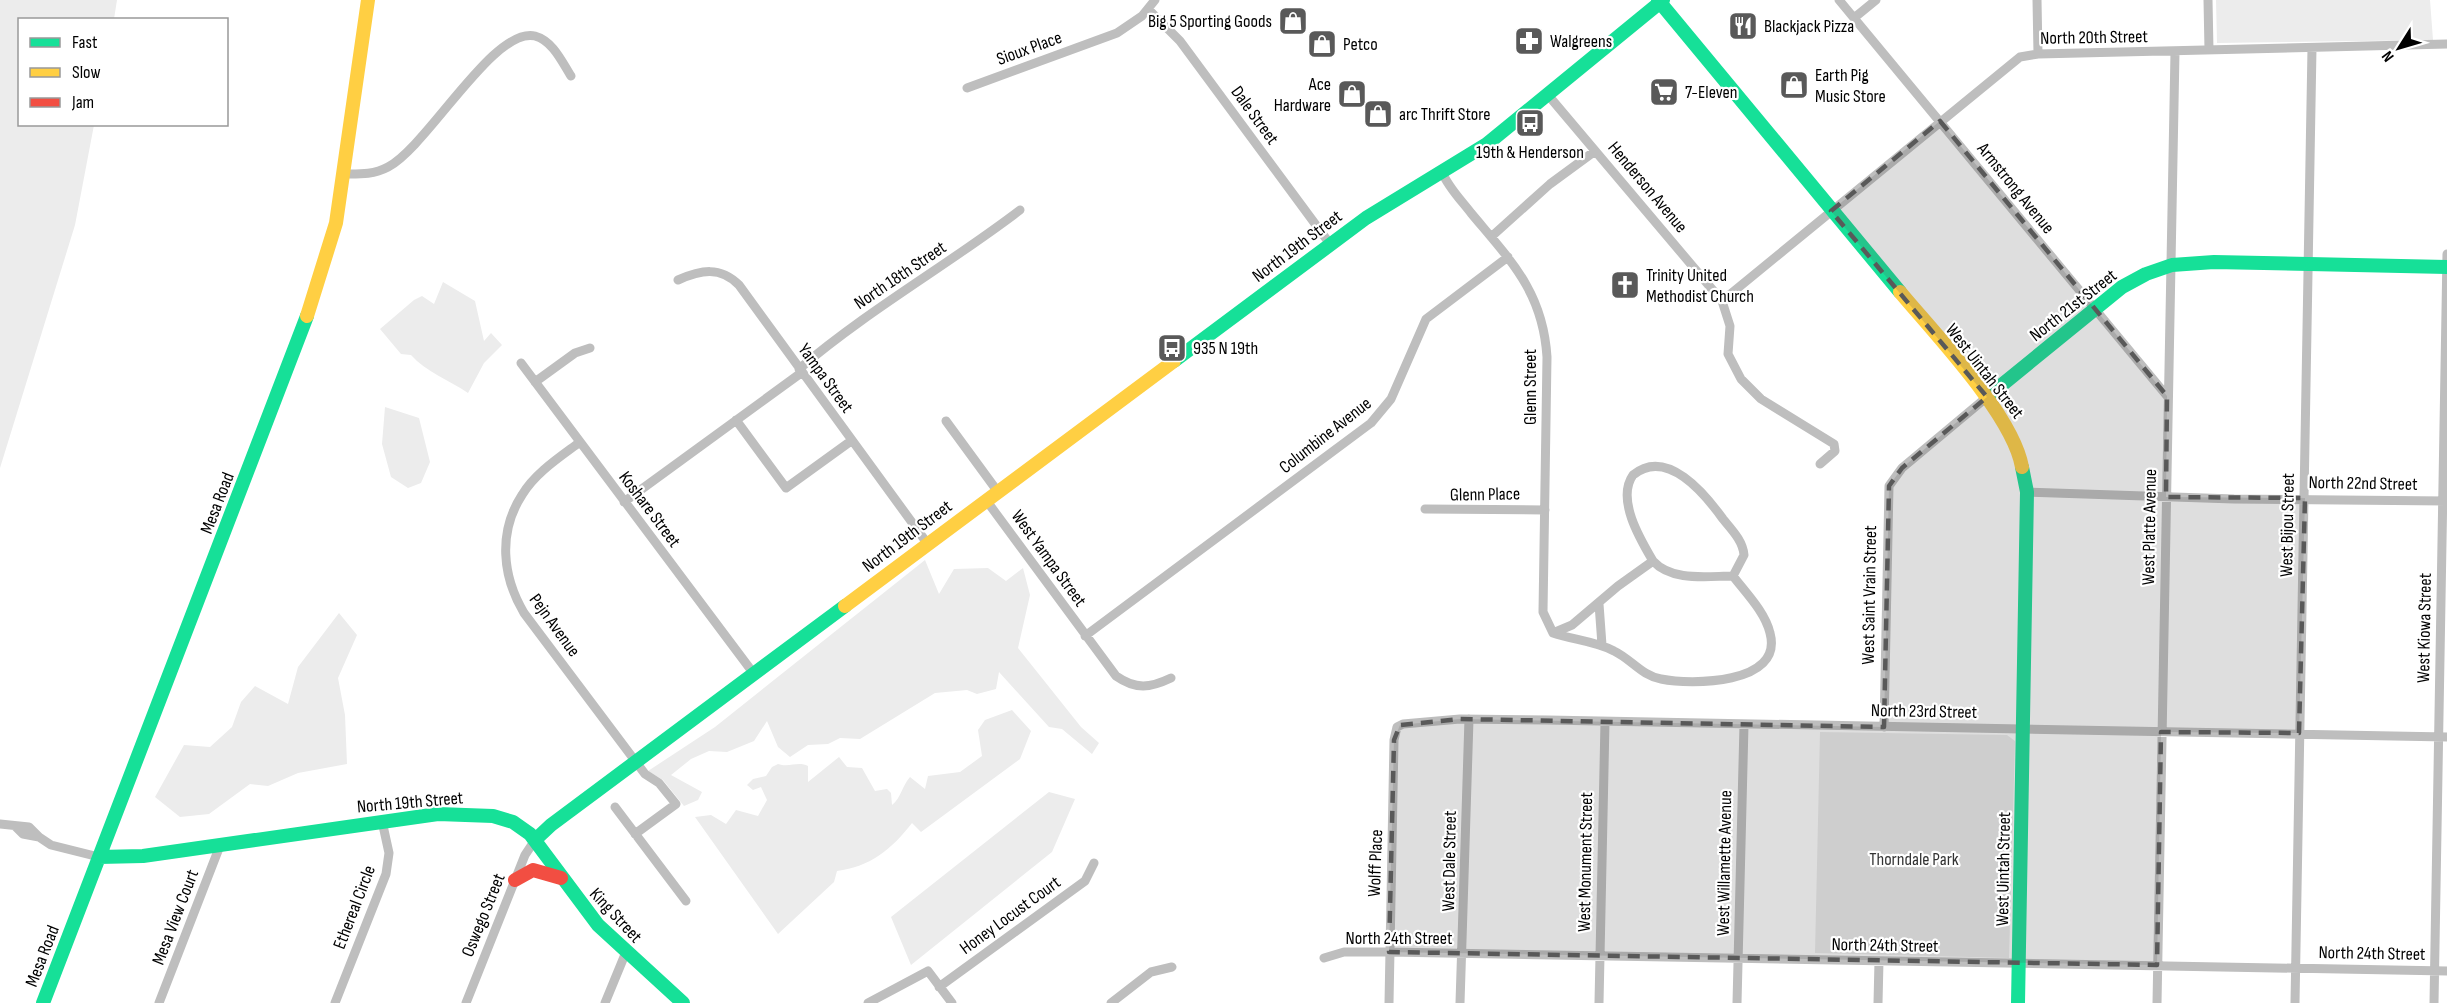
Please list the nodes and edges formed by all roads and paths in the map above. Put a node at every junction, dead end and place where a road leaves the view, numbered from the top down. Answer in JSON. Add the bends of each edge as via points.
{"nodes":[{"id":1,"x":368,"y":0,"type":"edge"},
{"id":2,"x":1155,"y":0,"type":"edge"},
{"id":3,"x":1839,"y":0,"type":"edge"},
{"id":4,"x":1876,"y":0,"type":"edge"},
{"id":5,"x":2037,"y":0,"type":"edge"},
{"id":6,"x":2208,"y":0,"type":"edge"},
{"id":7,"x":1660,"y":1,"type":"edge"},
{"id":8,"x":1149,"y":9,"type":"junction"},
{"id":9,"x":1854,"y":18,"type":"junction"},
{"id":10,"x":2447,"y":44,"type":"edge"},
{"id":11,"x":2312,"y":48,"type":"junction"},
{"id":12,"x":2209,"y":50,"type":"junction"},
{"id":13,"x":2175,"y":52,"type":"junction"},
{"id":14,"x":2038,"y":54,"type":"junction"},
{"id":15,"x":571,"y":76,"type":"dead end"},
{"id":16,"x":967,"y":88,"type":"dead end"},
{"id":17,"x":1548,"y":95,"type":"junction"},
{"id":18,"x":1940,"y":121,"type":"junction"},
{"id":19,"x":1595,"y":150,"type":"junction"},
{"id":20,"x":1442,"y":172,"type":"junction"},
{"id":21,"x":343,"y":174,"type":"junction"},
{"id":22,"x":1020,"y":210,"type":"dead end"},
{"id":23,"x":1831,"y":211,"type":"junction"},
{"id":24,"x":1491,"y":237,"type":"junction"},
{"id":25,"x":1330,"y":244,"type":"junction"},
{"id":26,"x":2447,"y":254,"type":"edge"},
{"id":27,"x":1508,"y":257,"type":"junction"},
{"id":28,"x":2172,"y":265,"type":"junction"},
{"id":29,"x":2307,"y":265,"type":"junction"},
{"id":30,"x":2447,"y":267,"type":"edge"},
{"id":31,"x":678,"y":280,"type":"dead end"},
{"id":32,"x":1722,"y":301,"type":"junction"},
{"id":33,"x":2094,"y":309,"type":"junction"},
{"id":34,"x":590,"y":348,"type":"dead end"},
{"id":35,"x":521,"y":363,"type":"dead end"},
{"id":36,"x":800,"y":371,"type":"junction"},
{"id":37,"x":536,"y":382,"type":"junction"},
{"id":38,"x":2167,"y":396,"type":"junction"},
{"id":39,"x":1987,"y":397,"type":"junction"},
{"id":40,"x":736,"y":420,"type":"junction"},
{"id":41,"x":946,"y":421,"type":"dead end"},
{"id":42,"x":851,"y":441,"type":"junction"},
{"id":43,"x":579,"y":442,"type":"junction"},
{"id":44,"x":1820,"y":464,"type":"dead end"},
{"id":45,"x":1902,"y":468,"type":"joint"},
{"id":46,"x":2027,"y":492,"type":"junction"},
{"id":47,"x":992,"y":496,"type":"junction"},
{"id":48,"x":2166,"y":497,"type":"junction"},
{"id":49,"x":2305,"y":498,"type":"junction"},
{"id":50,"x":624,"y":501,"type":"junction"},
{"id":51,"x":2445,"y":501,"type":"edge"},
{"id":52,"x":1425,"y":510,"type":"dead end"},
{"id":53,"x":1545,"y":510,"type":"junction"},
{"id":54,"x":1210,"y":542,"type":"joint"},
{"id":55,"x":927,"y":543,"type":"junction"},
{"id":56,"x":1653,"y":561,"type":"junction"},
{"id":57,"x":1733,"y":576,"type":"junction"},
{"id":58,"x":1599,"y":604,"type":"junction"},
{"id":59,"x":1553,"y":633,"type":"junction"},
{"id":60,"x":1084,"y":636,"type":"junction"},
{"id":61,"x":1602,"y":645,"type":"junction"},
{"id":62,"x":753,"y":674,"type":"junction"},
{"id":63,"x":1171,"y":678,"type":"dead end"},
{"id":64,"x":1468,"y":719,"type":"junction"},
{"id":65,"x":1605,"y":722,"type":"junction"},
{"id":66,"x":1400,"y":725,"type":"joint"},
{"id":67,"x":1744,"y":725,"type":"junction"},
{"id":68,"x":1884,"y":727,"type":"junction"},
{"id":69,"x":2024,"y":729,"type":"junction"},
{"id":70,"x":2161,"y":732,"type":"junction"},
{"id":71,"x":2298,"y":733,"type":"junction"},
{"id":72,"x":2442,"y":737,"type":"edge"},
{"id":73,"x":637,"y":762,"type":"junction"},
{"id":74,"x":615,"y":807,"type":"dead end"},
{"id":75,"x":382,"y":821,"type":"junction"},
{"id":76,"x":0,"y":824,"type":"edge"},
{"id":77,"x":635,"y":834,"type":"junction"},
{"id":78,"x":535,"y":840,"type":"junction"},
{"id":79,"x":221,"y":843,"type":"junction"},
{"id":80,"x":99,"y":857,"type":"junction"},
{"id":81,"x":1094,"y":863,"type":"dead end"},
{"id":82,"x":561,"y":878,"type":"junction"},
{"id":83,"x":515,"y":880,"type":"junction"},
{"id":84,"x":686,"y":901,"type":"dead end"},
{"id":85,"x":626,"y":952,"type":"junction"},
{"id":86,"x":1389,"y":952,"type":"junction"},
{"id":87,"x":1461,"y":955,"type":"junction"},
{"id":88,"x":1599,"y":957,"type":"junction"},
{"id":89,"x":1324,"y":958,"type":"dead end"},
{"id":90,"x":1738,"y":959,"type":"junction"},
{"id":91,"x":1879,"y":961,"type":"junction"},
{"id":92,"x":2019,"y":964,"type":"junction"},
{"id":93,"x":2157,"y":965,"type":"junction"},
{"id":94,"x":1172,"y":967,"type":"dead end"},
{"id":95,"x":2295,"y":968,"type":"junction"},
{"id":96,"x":2434,"y":971,"type":"junction"},
{"id":97,"x":2447,"y":971,"type":"edge"},
{"id":98,"x":939,"y":987,"type":"junction"},
{"id":99,"x":43,"y":1003,"type":"edge"},
{"id":100,"x":159,"y":1003,"type":"edge"},
{"id":101,"x":335,"y":1003,"type":"edge"},
{"id":102,"x":466,"y":1003,"type":"edge"},
{"id":103,"x":605,"y":1003,"type":"edge"},
{"id":104,"x":683,"y":1003,"type":"edge"},
{"id":105,"x":868,"y":1003,"type":"edge"},
{"id":106,"x":952,"y":1003,"type":"edge"},
{"id":107,"x":1111,"y":1003,"type":"edge"},
{"id":108,"x":1389,"y":1003,"type":"edge"},
{"id":109,"x":1460,"y":1003,"type":"edge"},
{"id":110,"x":1599,"y":1003,"type":"edge"},
{"id":111,"x":1737,"y":1003,"type":"edge"},
{"id":112,"x":1878,"y":1003,"type":"edge"},
{"id":113,"x":2018,"y":1003,"type":"edge"},
{"id":114,"x":2157,"y":1003,"type":"edge"},
{"id":115,"x":2295,"y":1003,"type":"edge"},
{"id":116,"x":2434,"y":1003,"type":"edge"}],
"edges":[{"from":1,"to":21,"type":"main road","name":"Mesa Road"},
{"from":2,"to":8,"type":"street","name":"Sioux Place"},
{"from":3,"to":9,"type":"street","name":"Armstrong Avenue"},
{"from":4,"to":9,"type":"street"},
{"from":5,"to":14,"type":"street"},
{"from":6,"to":12,"type":"street"},
{"from":7,"to":17,"type":"main road","name":"North 19th Street"},
{"from":7,"to":23,"type":"main road","name":"West Uintah Street"},
{"from":8,"to":16,"type":"street","name":"Sioux Place","via":[[1126,28],[1102,39]]},
{"from":8,"to":25,"type":"street","name":"Dale Street","via":[[1180,41]]},
{"from":9,"to":18,"type":"street","name":"Armstrong Avenue"},
{"from":10,"to":11,"type":"street","name":"North 20th Street"},
{"from":11,"to":12,"type":"street","name":"North 20th Street"},
{"from":11,"to":29,"type":"street","name":"West Bijou Street"},
{"from":12,"to":13,"type":"street","name":"North 20th Street"},
{"from":13,"to":14,"type":"street","name":"North 20th Street"},
{"from":13,"to":28,"type":"street","name":"West Platte Avenue"},
{"from":14,"to":18,"type":"street","name":"North 20th Street","via":[[2013,61]]},
{"from":15,"to":21,"type":"street","via":[[543,40],[527,36],[513,39],[486,62],[404,156],[376,172]]},
{"from":17,"to":19,"type":"street","name":"Henderson Avenue"},
{"from":17,"to":20,"type":"main road","name":"North 19th Street","via":[[1487,144]]},
{"from":18,"to":23,"type":"street","name":"North 20th Street"},
{"from":18,"to":33,"type":"street","name":"Armstrong Avenue"},
{"from":19,"to":24,"type":"street"},
{"from":19,"to":32,"type":"street","name":"Henderson Avenue"},
{"from":20,"to":24,"type":"street","name":"Glenn Street"},
{"from":20,"to":25,"type":"main road","name":"North 19th Street","via":[[1394,199]]},
{"from":21,"to":80,"type":"main road","name":"Mesa Road","via":[[317,292]]},
{"from":22,"to":36,"type":"street","name":"North 18th Street","via":[[962,254],[841,334]]},
{"from":23,"to":32,"type":"street","name":"North 20th Street"},
{"from":23,"to":39,"type":"main road","name":"West Uintah Street"},
{"from":24,"to":27,"type":"street","name":"Glenn Street"},
{"from":25,"to":47,"type":"main road","name":"North 19th Street"},
{"from":26,"to":30,"type":"street","name":"West Kiowa Street"},
{"from":27,"to":53,"type":"street","name":"Glenn Street","via":[[1533,293],[1545,330]]},
{"from":27,"to":54,"type":"street","name":"Columbine Avenue","via":[[1426,319],[1391,399],[1379,415]]},
{"from":28,"to":29,"type":"main road","name":"North 21st Street"},
{"from":28,"to":33,"type":"main road","name":"North 21st Street","via":[[2122,286]]},
{"from":28,"to":38,"type":"street","name":"West Platte Avenue"},
{"from":29,"to":30,"type":"main road","name":"North 21st Street"},
{"from":29,"to":49,"type":"street","name":"West Bijou Street"},
{"from":30,"to":51,"type":"street","name":"West Kiowa Street"},
{"from":31,"to":36,"type":"street","name":"Yampa Street","via":[[708,270],[735,281]]},
{"from":32,"to":44,"type":"street","via":[[1731,326],[1727,348],[1734,370],[1761,399],[1834,444],[1835,451]]},
{"from":33,"to":38,"type":"street","name":"Armstrong Avenue"},
{"from":33,"to":39,"type":"main road","name":"North 21st Street"},
{"from":34,"to":37,"type":"street","via":[[575,353]]},
{"from":35,"to":37,"type":"street","name":"Koshare Street"},
{"from":36,"to":40,"type":"street","name":"North 18th Street"},
{"from":36,"to":42,"type":"street","name":"Yampa Street"},
{"from":37,"to":43,"type":"street","name":"Koshare Street"},
{"from":38,"to":48,"type":"street","name":"West Platte Avenue"},
{"from":39,"to":45,"type":"street","name":"North 21st Street"},
{"from":39,"to":46,"type":"main road","name":"West Uintah Street","via":[[2020,454]]},
{"from":40,"to":42,"type":"street","via":[[786,488]]},
{"from":40,"to":50,"type":"street","name":"North 18th Street"},
{"from":41,"to":47,"type":"street","name":"West Yampa Street"},
{"from":42,"to":55,"type":"street","name":"Yampa Street"},
{"from":43,"to":50,"type":"street","name":"Koshare Street"},
{"from":43,"to":73,"type":"street","name":"Pejn Avenue","via":[[522,494],[506,534],[506,563],[512,589],[524,613]]},
{"from":45,"to":68,"type":"street","name":"West Saint Vrain Street","via":[[1892,481],[1887,498]]},
{"from":46,"to":48,"type":"street","name":"North 22nd Street"},
{"from":46,"to":69,"type":"main road","name":"West Uintah Street"},
{"from":47,"to":55,"type":"main road","name":"North 19th Street"},
{"from":47,"to":60,"type":"street","name":"West Yampa Street"},
{"from":48,"to":49,"type":"street","name":"North 22nd Street"},
{"from":48,"to":70,"type":"street","name":"West Platte Avenue"},
{"from":49,"to":51,"type":"street","name":"North 22nd Street"},
{"from":49,"to":71,"type":"street","name":"West Bijou Street"},
{"from":50,"to":62,"type":"street","name":"Koshare Street"},
{"from":51,"to":72,"type":"street","name":"West Kiowa Street"},
{"from":52,"to":53,"type":"street","name":"Glenn Place"},
{"from":53,"to":59,"type":"street","name":"Glenn Street","via":[[1544,612]]},
{"from":54,"to":60,"type":"street","name":"West Yampa Street"},
{"from":55,"to":62,"type":"main road","name":"North 19th Street"},
{"from":56,"to":57,"type":"street","via":[[1681,575]]},
{"from":56,"to":57,"type":"street","via":[[1633,519],[1627,489],[1633,474],[1652,466],[1665,468],[1698,487],[1732,530],[1744,555]]},
{"from":56,"to":58,"type":"street"},
{"from":57,"to":61,"type":"street","via":[[1764,620],[1772,639],[1765,658],[1746,674],[1724,681],[1663,680]]},
{"from":58,"to":59,"type":"street","via":[[1572,625]]},
{"from":58,"to":61,"type":"street"},
{"from":59,"to":61,"type":"street"},
{"from":60,"to":63,"type":"street","name":"West Yampa Street","via":[[1124,682],[1151,687]]},
{"from":62,"to":73,"type":"main road","name":"North 19th Street"},
{"from":64,"to":65,"type":"street","name":"North 23rd Street"},
{"from":64,"to":66,"type":"street","name":"North 23rd Street"},
{"from":64,"to":87,"type":"street","name":"West Dale Street"},
{"from":65,"to":67,"type":"street","name":"North 23rd Street"},
{"from":65,"to":88,"type":"street","name":"West Monument Street"},
{"from":66,"to":86,"type":"street","name":"Wolff Place","via":[[1394,740]]},
{"from":67,"to":68,"type":"street","name":"North 23rd Street"},
{"from":67,"to":90,"type":"street","name":"West Willamette Avenue"},
{"from":68,"to":69,"type":"street","name":"North 23rd Street"},
{"from":69,"to":70,"type":"street","name":"North 23rd Street"},
{"from":69,"to":92,"type":"main road","name":"West Uintah Street"},
{"from":70,"to":71,"type":"street","name":"North 23rd Street"},
{"from":70,"to":93,"type":"street","name":"West Platte Avenue"},
{"from":71,"to":72,"type":"street","name":"North 23rd Street"},
{"from":71,"to":95,"type":"street","name":"West Bijou Street"},
{"from":72,"to":96,"type":"street","name":"West Kiowa Street"},
{"from":73,"to":77,"type":"street","name":"Pejn Avenue","via":[[676,804]]},
{"from":73,"to":78,"type":"main road","name":"North 19th Street"},
{"from":74,"to":77,"type":"street"},
{"from":75,"to":78,"type":"main road","name":"North 19th Street","via":[[438,814],[489,816],[513,822]]},
{"from":75,"to":79,"type":"main road","name":"North 19th Street"},
{"from":75,"to":101,"type":"street","name":"Ethereal Circle","via":[[389,853],[386,874]]},
{"from":76,"to":80,"type":"street","via":[[41,837],[51,845]]},
{"from":77,"to":84,"type":"street"},
{"from":78,"to":82,"type":"main road","name":"King Street"},
{"from":78,"to":83,"type":"street","name":"Oswego Street"},
{"from":79,"to":80,"type":"main road","name":"North 19th Street","via":[[143,856]]},
{"from":79,"to":100,"type":"street","name":"Mesa View Court"},
{"from":80,"to":99,"type":"main road","name":"Mesa Road"},
{"from":81,"to":98,"type":"street","name":"Honey Locust Court","via":[[1085,880]]},
{"from":82,"to":83,"type":"main road","via":[[533,870]]},
{"from":82,"to":85,"type":"main road","name":"King Street","via":[[598,925]]},
{"from":83,"to":102,"type":"street","name":"Oswego Street"},
{"from":85,"to":103,"type":"street"},
{"from":85,"to":104,"type":"main road","name":"King Street"},
{"from":86,"to":87,"type":"street","name":"North 24th Street"},
{"from":86,"to":89,"type":"street","name":"North 24th Street","via":[[1344,952]]},
{"from":86,"to":108,"type":"street","name":"Wolff Place"},
{"from":87,"to":88,"type":"street","name":"North 24th Street"},
{"from":87,"to":109,"type":"street","name":"West Dale Street"},
{"from":88,"to":90,"type":"street","name":"North 24th Street"},
{"from":88,"to":110,"type":"street","name":"West Monument Street"},
{"from":90,"to":91,"type":"street","name":"North 24th Street"},
{"from":90,"to":111,"type":"street","name":"West Willamette Avenue"},
{"from":91,"to":92,"type":"street","name":"North 24th Street"},
{"from":91,"to":112,"type":"street"},
{"from":92,"to":93,"type":"street","name":"North 24th Street"},
{"from":92,"to":113,"type":"main road","name":"West Uintah Street"},
{"from":93,"to":95,"type":"street","name":"North 24th Street"},
{"from":93,"to":114,"type":"street","name":"West Platte Avenue"},
{"from":94,"to":107,"type":"street","via":[[1151,972]]},
{"from":95,"to":96,"type":"street","name":"North 24th Street"},
{"from":95,"to":115,"type":"street","name":"West Bijou Street"},
{"from":96,"to":97,"type":"street","name":"North 24th Street"},
{"from":96,"to":116,"type":"street","name":"West Kiowa Street"},
{"from":98,"to":105,"type":"street","via":[[928,971]]},
{"from":98,"to":106,"type":"street"}]}
